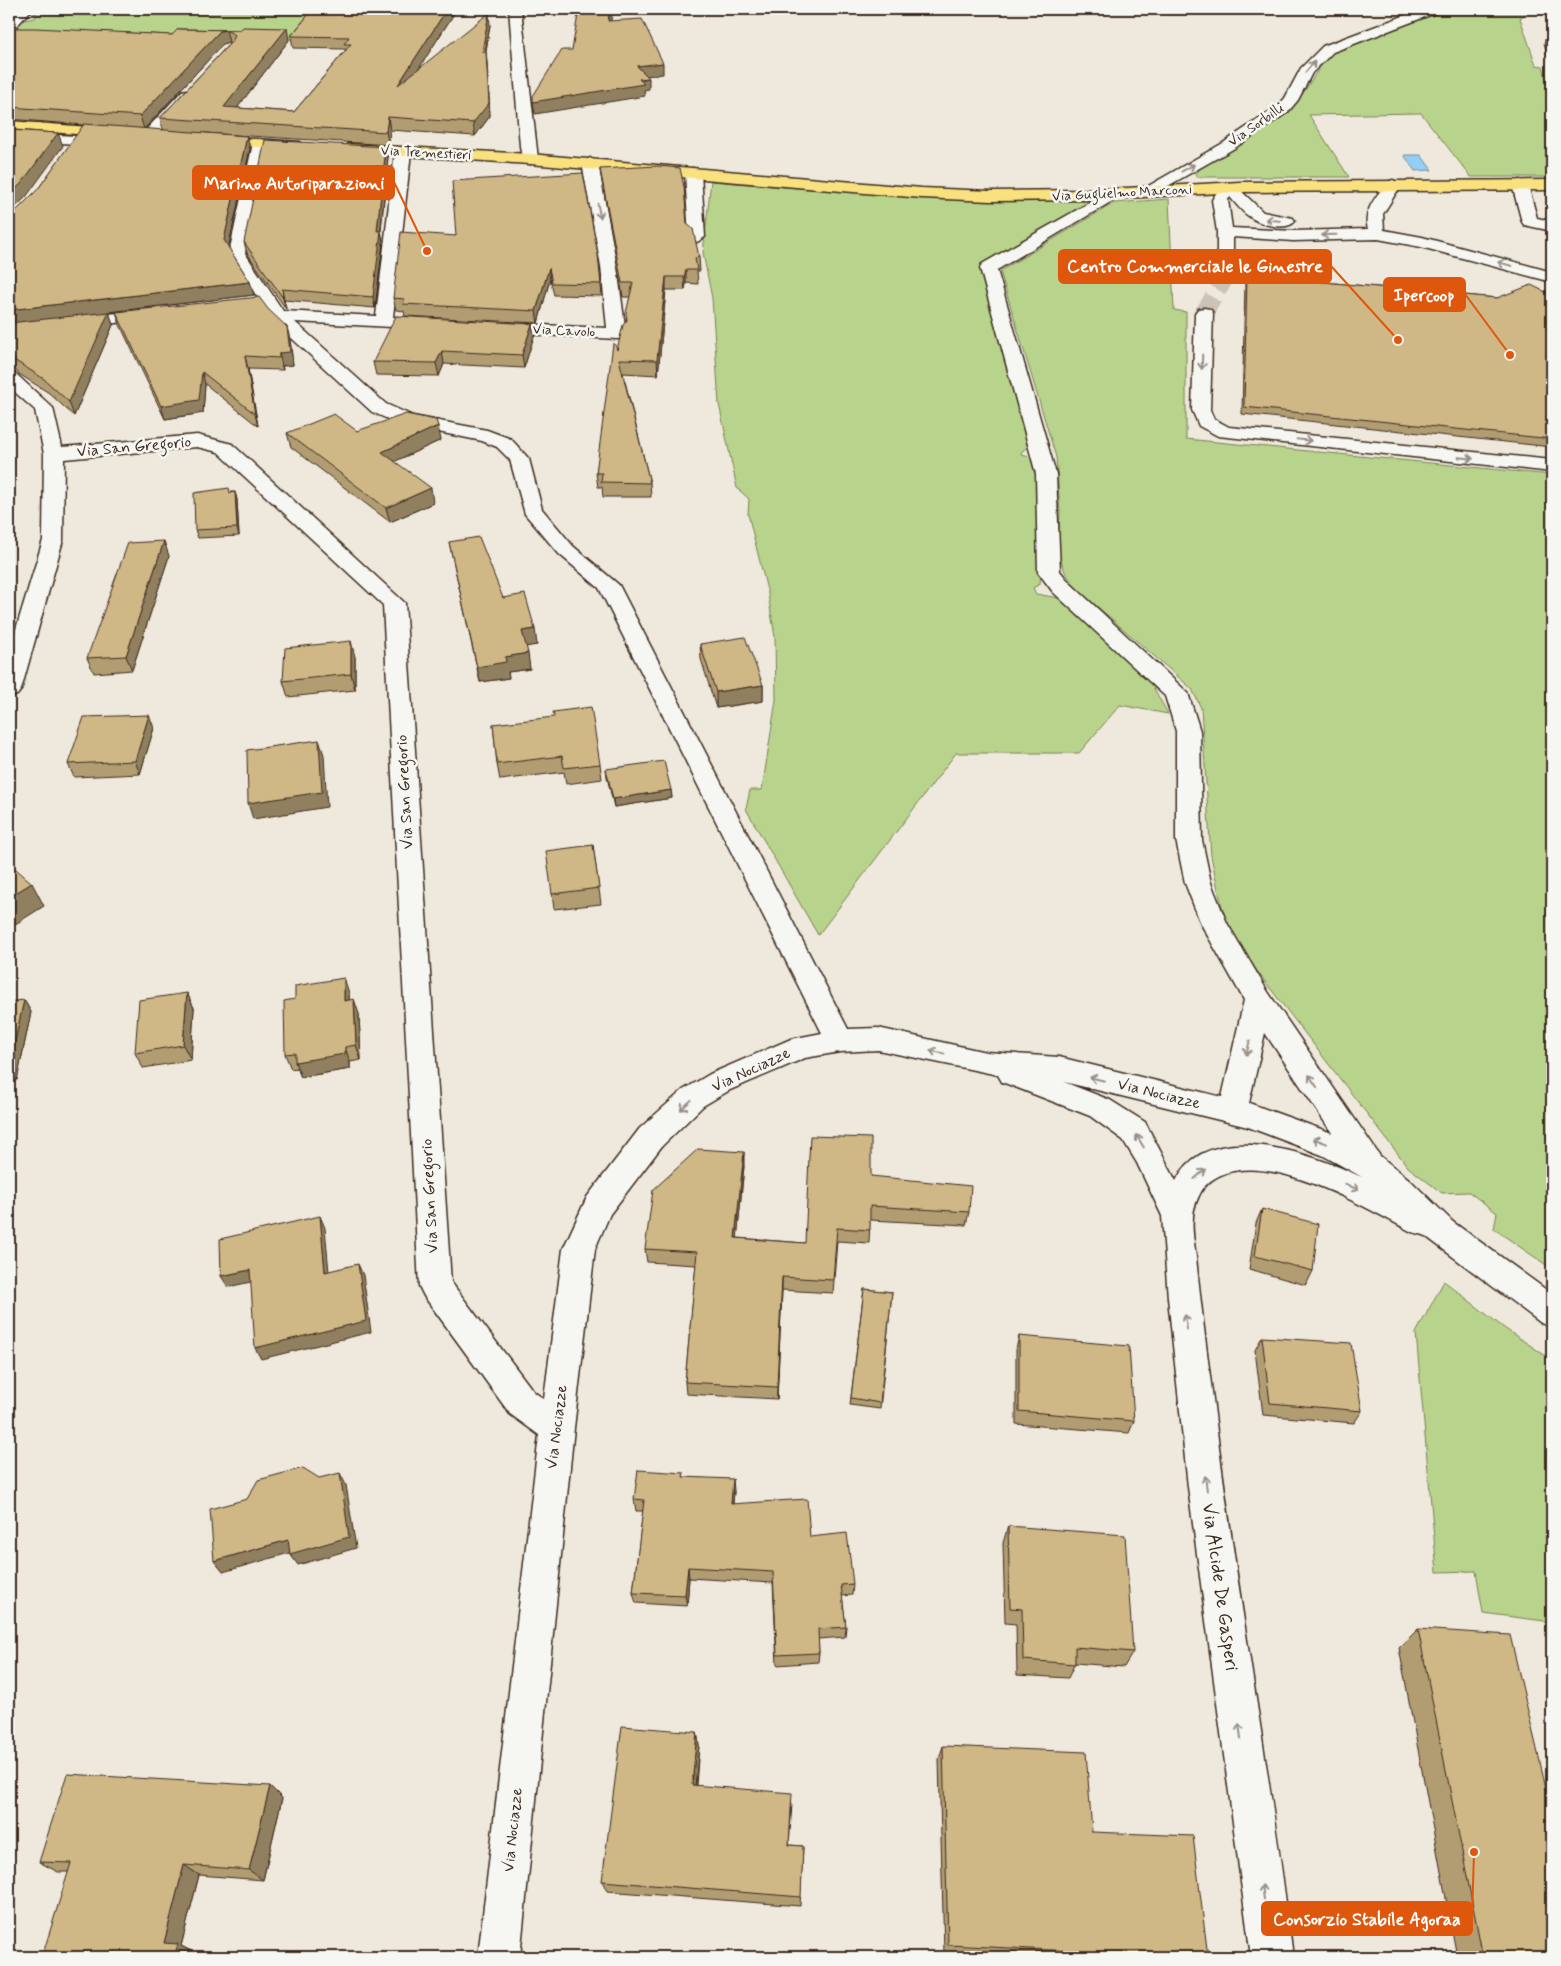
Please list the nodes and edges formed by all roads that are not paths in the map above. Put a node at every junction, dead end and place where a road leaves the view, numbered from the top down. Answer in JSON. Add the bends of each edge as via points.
{"nodes":[{"id":1,"x":26,"y":9,"type":"edge"},
{"id":2,"x":515,"y":9,"type":"edge"},
{"id":3,"x":1433,"y":9,"type":"edge"},
{"id":4,"x":9,"y":26,"type":"edge"},
{"id":5,"x":198,"y":82,"type":"edge"},
{"id":6,"x":16,"y":125,"type":"edge"},
{"id":7,"x":80,"y":135,"type":"junction"},
{"id":8,"x":149,"y":136,"type":"junction"},
{"id":9,"x":167,"y":137,"type":"edge"},
{"id":10,"x":194,"y":138,"type":"edge"},
{"id":11,"x":260,"y":143,"type":"junction"},
{"id":12,"x":314,"y":147,"type":"edge"},
{"id":13,"x":333,"y":148,"type":"edge"},
{"id":14,"x":403,"y":152,"type":"junction"},
{"id":15,"x":66,"y":155,"type":"edge"},
{"id":16,"x":530,"y":159,"type":"junction"},
{"id":17,"x":590,"y":163,"type":"junction"},
{"id":18,"x":693,"y":173,"type":"junction"},
{"id":19,"x":1392,"y":185,"type":"junction"},
{"id":20,"x":1552,"y":185,"type":"edge"},
{"id":21,"x":1520,"y":186,"type":"junction"},
{"id":22,"x":1228,"y":188,"type":"junction"},
{"id":23,"x":1146,"y":192,"type":"junction"},
{"id":24,"x":1116,"y":194,"type":"junction"},
{"id":25,"x":1552,"y":226,"type":"edge"},
{"id":26,"x":1376,"y":231,"type":"junction"},
{"id":27,"x":1225,"y":232,"type":"junction"},
{"id":28,"x":697,"y":237,"type":"edge"},
{"id":29,"x":1552,"y":277,"type":"edge"},
{"id":30,"x":1225,"y":278,"type":"tunnel mouth"},
{"id":31,"x":247,"y":303,"type":"edge"},
{"id":32,"x":272,"y":308,"type":"junction"},
{"id":33,"x":168,"y":312,"type":"edge"},
{"id":34,"x":1204,"y":313,"type":"tunnel mouth"},
{"id":35,"x":384,"y":322,"type":"junction"},
{"id":36,"x":452,"y":325,"type":"edge"},
{"id":37,"x":481,"y":327,"type":"edge"},
{"id":38,"x":9,"y":330,"type":"edge"},
{"id":39,"x":9,"y":378,"type":"edge"},
{"id":40,"x":54,"y":454,"type":"junction"},
{"id":41,"x":1552,"y":466,"type":"edge"},
{"id":42,"x":9,"y":690,"type":"edge"},
{"id":43,"x":1258,"y":1000,"type":"junction"},
{"id":44,"x":840,"y":1041,"type":"junction"},
{"id":45,"x":986,"y":1063,"type":"junction"},
{"id":46,"x":1233,"y":1112,"type":"junction"},
{"id":47,"x":1369,"y":1165,"type":"junction"},
{"id":48,"x":1177,"y":1216,"type":"junction"},
{"id":49,"x":1442,"y":1232,"type":"junction"},
{"id":50,"x":1552,"y":1313,"type":"edge"},
{"id":51,"x":556,"y":1428,"type":"junction"},
{"id":52,"x":499,"y":1957,"type":"edge"},
{"id":53,"x":1272,"y":1957,"type":"edge"}],
"edges":[{"from":1,"to":4,"type":"street"},
{"from":2,"to":16,"type":"street","via":[[526,146]]},
{"from":23,"to":3,"type":"street","name":"Via Sorbilli","one_way":true,"via":[[1228,146],[1283,109],[1306,71],[1328,49]]},
{"from":5,"to":8,"type":"street"},
{"from":6,"to":7,"type":"main road"},
{"from":7,"to":8,"type":"main road"},
{"from":7,"to":15,"type":"street"},
{"from":8,"to":9,"type":"main road"},
{"from":10,"to":11,"type":"main road"},
{"from":11,"to":12,"type":"main road"},
{"from":11,"to":32,"type":"street","via":[[236,253]]},
{"from":13,"to":14,"type":"main road","name":"Via Tremestieri"},
{"from":14,"to":16,"type":"main road","name":"Via Tremestieri"},
{"from":14,"to":35,"type":"street"},
{"from":16,"to":17,"type":"main road","name":"Via Tremestieri"},
{"from":17,"to":18,"type":"main road","name":"Via Tremestieri"},
{"from":17,"to":37,"type":"street","name":"Via Cavolo","one_way":true,"via":[[609,266],[617,334]]},
{"from":18,"to":24,"type":"main road","name":"Via Guglielmo Marconi","via":[[932,194]]},
{"from":18,"to":28,"type":"street"},
{"from":19,"to":21,"type":"main road","name":"Via Guglielmo Marconi"},
{"from":19,"to":22,"type":"main road","name":"Via Guglielmo Marconi"},
{"from":19,"to":26,"type":"street","via":[[1375,209]]},
{"from":20,"to":21,"type":"main road","name":"Via Guglielmo Marconi"},
{"from":21,"to":25,"type":"street","via":[[1530,222]]},
{"from":22,"to":23,"type":"main road","name":"Via Guglielmo Marconi"},
{"from":26,"to":22,"type":"street","one_way":true,"via":[[1340,221],[1264,219],[1253,215],[1239,196]]},
{"from":22,"to":27,"type":"street","via":[[1220,200]]},
{"from":23,"to":24,"type":"main road","name":"Via Guglielmo Marconi"},
{"from":24,"to":43,"type":"street","via":[[988,268],[1046,474],[1049,572],[1061,587],[1176,693],[1188,731],[1189,840],[1198,883],[1214,924]]},
{"from":26,"to":27,"type":"street","one_way":true,"via":[[1293,236]]},
{"from":29,"to":26,"type":"street","one_way":true},
{"from":27,"to":30,"type":"street"},
{"from":31,"to":32,"type":"street"},
{"from":32,"to":35,"type":"street"},
{"from":32,"to":44,"type":"street","via":[[379,408],[414,422],[487,436],[504,443],[519,459],[532,510],[549,532],[608,585]]},
{"from":33,"to":38,"type":"street"},
{"from":34,"to":41,"type":"street","one_way":true,"via":[[1200,410],[1206,422],[1225,432]]},
{"from":35,"to":36,"type":"street"},
{"from":39,"to":40,"type":"street","name":"Via San Gregorio","via":[[44,408]]},
{"from":40,"to":42,"type":"street","via":[[52,540]]},
{"from":40,"to":51,"type":"street","name":"Via San Gregorio","via":[[197,441],[225,448],[394,603],[435,1286],[522,1403]]},
{"from":43,"to":46,"type":"street","one_way":true},
{"from":47,"to":43,"type":"street","one_way":true},
{"from":45,"to":44,"type":"street","name":"Via Nociazze","one_way":true,"via":[[878,1039]]},
{"from":44,"to":51,"type":"street","name":"Via Nociazze","one_way":true,"via":[[801,1047],[720,1082],[693,1098],[651,1137],[598,1206],[578,1250]]},
{"from":46,"to":45,"type":"street","name":"Via Nociazze","one_way":true,"via":[[1059,1069]]},
{"from":48,"to":45,"type":"street","one_way":true,"via":[[1134,1131],[1100,1108]]},
{"from":47,"to":46,"type":"street","name":"Via Nociazze","one_way":true,"via":[[1333,1146]]},
{"from":47,"to":49,"type":"street","name":"Via Nociazze","via":[[1399,1189]]},
{"from":48,"to":49,"type":"street","one_way":true,"via":[[1196,1175],[1218,1162],[1242,1157],[1285,1161],[1322,1173]]},
{"from":53,"to":48,"type":"street","name":"Via Alcide De Gasperi","one_way":true,"via":[[1206,1487]]},
{"from":49,"to":50,"type":"street","name":"Via Nociazze"},
{"from":51,"to":52,"type":"street","name":"Via Nociazze"}]}
